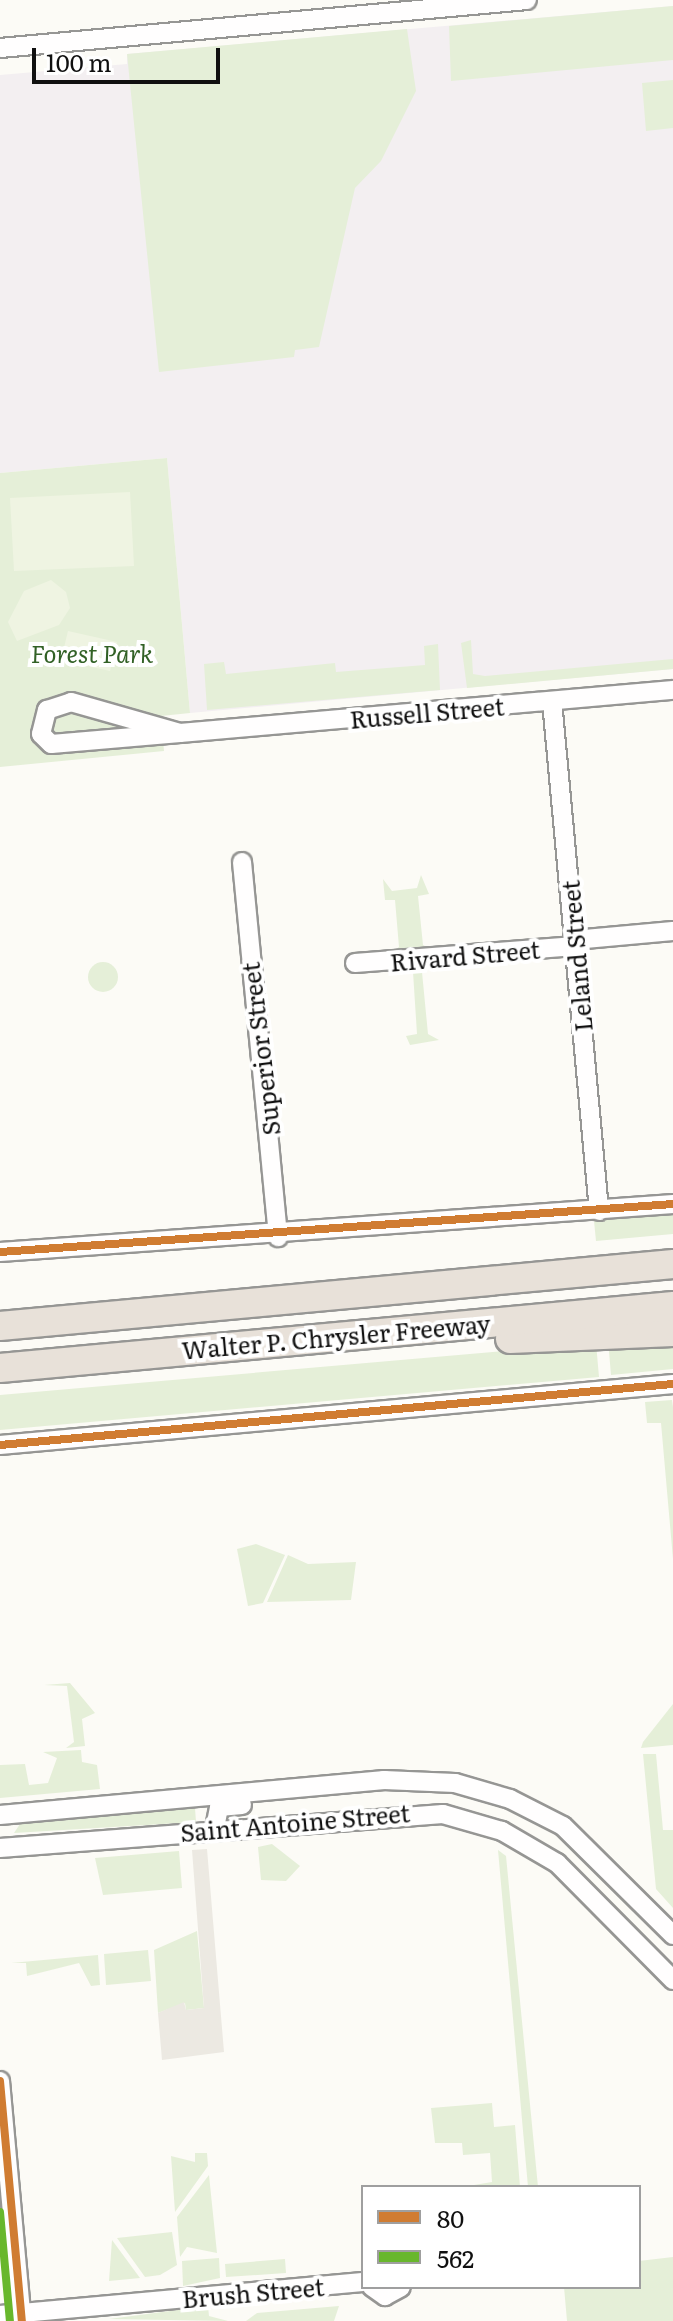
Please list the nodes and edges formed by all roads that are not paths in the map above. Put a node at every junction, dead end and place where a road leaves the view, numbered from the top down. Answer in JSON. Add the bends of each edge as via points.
{"nodes":[{"id":1,"x":527,"y":0,"type":"edge"},
{"id":2,"x":0,"y":48,"type":"edge"},
{"id":3,"x":673,"y":690,"type":"edge"},
{"id":4,"x":552,"y":701,"type":"junction"},
{"id":5,"x":180,"y":733,"type":"junction"},
{"id":6,"x":242,"y":862,"type":"dead end"},
{"id":7,"x":673,"y":931,"type":"edge"},
{"id":8,"x":574,"y":943,"type":"junction"},
{"id":9,"x":355,"y":963,"type":"dead end"},
{"id":10,"x":673,"y":1204,"type":"edge"},
{"id":11,"x":599,"y":1211,"type":"junction"},
{"id":12,"x":278,"y":1237,"type":"junction"},
{"id":13,"x":0,"y":1252,"type":"edge"},
{"id":14,"x":673,"y":1264,"type":"edge"},
{"id":15,"x":673,"y":1306,"type":"edge"},
{"id":16,"x":0,"y":1307,"type":"edge"},
{"id":17,"x":154,"y":1312,"type":"junction"},
{"id":18,"x":0,"y":1326,"type":"edge"},
{"id":19,"x":673,"y":1332,"type":"edge"},
{"id":20,"x":352,"y":1334,"type":"junction"},
{"id":21,"x":0,"y":1368,"type":"edge"},
{"id":22,"x":673,"y":1384,"type":"edge"},
{"id":23,"x":0,"y":1445,"type":"edge"},
{"id":24,"x":367,"y":1782,"type":"junction"},
{"id":25,"x":306,"y":1787,"type":"junction"},
{"id":26,"x":492,"y":1793,"type":"junction"},
{"id":27,"x":0,"y":1815,"type":"edge"},
{"id":28,"x":265,"y":1824,"type":"junction"},
{"id":29,"x":484,"y":1824,"type":"junction"},
{"id":30,"x":215,"y":1828,"type":"junction"},
{"id":31,"x":0,"y":1848,"type":"edge"},
{"id":32,"x":649,"y":1909,"type":"junction"},
{"id":33,"x":626,"y":1928,"type":"junction"},
{"id":34,"x":673,"y":1935,"type":"edge"},
{"id":35,"x":673,"y":1980,"type":"edge"},
{"id":36,"x":0,"y":2081,"type":"edge"},
{"id":37,"x":361,"y":2282,"type":"edge"},
{"id":38,"x":375,"y":2289,"type":"edge"},
{"id":39,"x":397,"y":2289,"type":"edge"},
{"id":40,"x":0,"y":2315,"type":"edge"},
{"id":41,"x":21,"y":2317,"type":"edge"}],
"edges":[{"from":1,"to":2,"type":"street"},
{"from":3,"to":4,"type":"street","name":"Russell Street"},
{"from":4,"to":5,"type":"street","name":"Russell Street"},
{"from":4,"to":8,"type":"street","name":"Leland Street"},
{"from":5,"to":5,"type":"street","name":"Russell Street","via":[[71,702],[47,710],[41,723],[41,734],[61,747]]},
{"from":6,"to":12,"type":"street","name":"Superior Street"},
{"from":7,"to":8,"type":"street","name":"Rivard Street"},
{"from":8,"to":9,"type":"street","name":"Rivard Street"},
{"from":8,"to":11,"type":"street","name":"Leland Street"},
{"from":10,"to":11,"type":"street"},
{"from":11,"to":12,"type":"street"},
{"from":12,"to":13,"type":"street"},
{"from":14,"to":17,"type":"highway","name":"Walter P. Chrysler Freeway"},
{"from":15,"to":20,"type":"highway","name":"Walter P. Chrysler Freeway"},
{"from":16,"to":17,"type":"highway","via":[[70,1303]]},
{"from":17,"to":18,"type":"highway","name":"Walter P. Chrysler Freeway"},
{"from":19,"to":20,"type":"highway","via":[[413,1344]]},
{"from":20,"to":21,"type":"highway","name":"Walter P. Chrysler Freeway"},
{"from":22,"to":23,"type":"street"},
{"from":24,"to":25,"type":"street","name":"Saint Antoine Street"},
{"from":24,"to":26,"type":"street","name":"Saint Antoine Street","via":[[439,1781]]},
{"from":24,"to":28,"type":"street","via":[[366,1802],[310,1808]]},
{"from":25,"to":27,"type":"street","name":"Saint Antoine Street"},
{"from":25,"to":30,"type":"street","via":[[268,1803],[219,1807]]},
{"from":26,"to":29,"type":"street"},
{"from":26,"to":32,"type":"street","name":"Saint Antoine Street","via":[[563,1826]]},
{"from":28,"to":29,"type":"street","name":"Saint Antoine Street","via":[[419,1811]]},
{"from":28,"to":30,"type":"street","name":"Saint Antoine Street"},
{"from":29,"to":33,"type":"street","name":"Saint Antoine Street","via":[[557,1863]]},
{"from":30,"to":31,"type":"street","name":"Saint Antoine Street"},
{"from":32,"to":33,"type":"street"},
{"from":32,"to":34,"type":"street","name":"Saint Antoine Street"},
{"from":33,"to":35,"type":"street","name":"Saint Antoine Street"},
{"from":36,"to":41,"type":"street"},
{"from":37,"to":41,"type":"street","name":"Brush Street"},
{"from":38,"to":39,"type":"street","via":[[385,2296]]},
{"from":40,"to":41,"type":"street","name":"Brush Street"}]}
